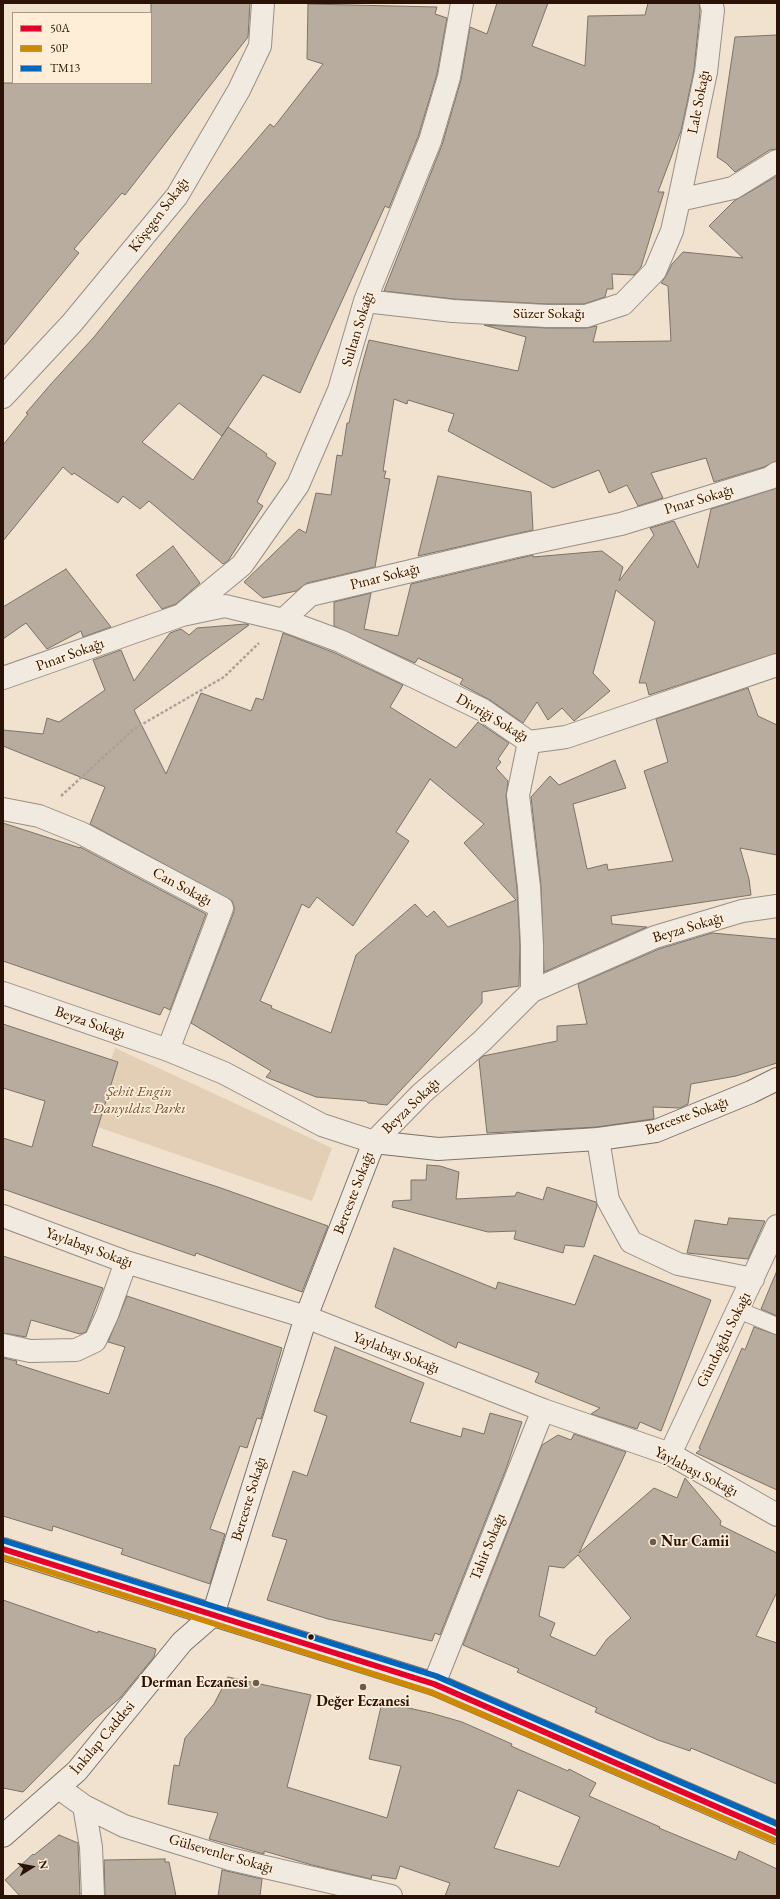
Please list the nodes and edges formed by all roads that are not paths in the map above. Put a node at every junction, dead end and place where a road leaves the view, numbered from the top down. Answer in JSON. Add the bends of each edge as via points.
{"nodes":[{"id":1,"x":263,"y":3,"type":"edge"},
{"id":2,"x":462,"y":3,"type":"edge"},
{"id":3,"x":711,"y":3,"type":"edge"},
{"id":4,"x":777,"y":161,"type":"edge"},
{"id":5,"x":679,"y":200,"type":"junction"},
{"id":6,"x":365,"y":301,"type":"junction"},
{"id":7,"x":3,"y":397,"type":"edge"},
{"id":8,"x":777,"y":473,"type":"edge"},
{"id":9,"x":182,"y":615,"type":"junction"},
{"id":10,"x":283,"y":620,"type":"junction"},
{"id":11,"x":777,"y":665,"type":"edge"},
{"id":12,"x":3,"y":678,"type":"edge"},
{"id":13,"x":529,"y":742,"type":"junction"},
{"id":14,"x":3,"y":809,"type":"edge"},
{"id":15,"x":777,"y":906,"type":"edge"},
{"id":16,"x":532,"y":991,"type":"junction"},
{"id":17,"x":3,"y":993,"type":"edge"},
{"id":18,"x":168,"y":1050,"type":"junction"},
{"id":19,"x":777,"y":1079,"type":"edge"},
{"id":20,"x":598,"y":1139,"type":"junction"},
{"id":21,"x":374,"y":1142,"type":"junction"},
{"id":22,"x":3,"y":1216,"type":"edge"},
{"id":23,"x":777,"y":1226,"type":"edge"},
{"id":24,"x":126,"y":1262,"type":"junction"},
{"id":25,"x":753,"y":1279,"type":"junction"},
{"id":26,"x":738,"y":1310,"type":"junction"},
{"id":27,"x":306,"y":1317,"type":"junction"},
{"id":28,"x":777,"y":1326,"type":"edge"},
{"id":29,"x":3,"y":1345,"type":"edge"},
{"id":30,"x":543,"y":1410,"type":"junction"},
{"id":31,"x":670,"y":1454,"type":"junction"},
{"id":32,"x":777,"y":1515,"type":"edge"},
{"id":33,"x":3,"y":1549,"type":"edge"},
{"id":34,"x":213,"y":1615,"type":"junction"},
{"id":35,"x":434,"y":1684,"type":"junction"},
{"id":36,"x":59,"y":1788,"type":"junction"},
{"id":37,"x":84,"y":1806,"type":"junction"},
{"id":38,"x":7,"y":1827,"type":"edge"},
{"id":39,"x":777,"y":1833,"type":"edge"},
{"id":40,"x":94,"y":1896,"type":"edge"},
{"id":41,"x":391,"y":1896,"type":"edge"}],
"edges":[{"from":1,"to":7,"type":"street","name":"Köşegen Sokağı","via":[[260,46],[239,90],[177,196],[72,323]]},
{"from":2,"to":6,"type":"street","name":"Sultan Sokağı","via":[[449,77],[430,141]]},
{"from":3,"to":5,"type":"street","name":"Lale Sokağı","via":[[713,10],[706,72]]},
{"from":4,"to":5,"type":"street","via":[[733,188]]},
{"from":5,"to":6,"type":"street","name":"Süzer Sokağı","via":[[672,231],[655,271],[623,304],[586,316],[453,311]]},
{"from":6,"to":9,"type":"street","name":"Sultan Sokağı","via":[[339,390],[298,485],[242,565]]},
{"from":8,"to":10,"type":"street","name":"Pınar Sokağı","via":[[770,478],[621,524],[310,595]]},
{"from":9,"to":10,"type":"street","name":"Pınar Sokağı","via":[[225,606]]},
{"from":9,"to":12,"type":"street","name":"Pınar Sokağı"},
{"from":10,"to":13,"type":"street","name":"Divriği Sokağı","via":[[340,641],[483,710]]},
{"from":11,"to":13,"type":"street","name":"Divriği Sokağı","via":[[566,737]]},
{"from":13,"to":16,"type":"street","via":[[518,795],[529,887]]},
{"from":14,"to":18,"type":"street","name":"Can Sokağı","via":[[39,816],[81,834],[222,908]]},
{"from":15,"to":16,"type":"street","name":"Beyza Sokağı","via":[[742,911],[655,937]]},
{"from":16,"to":21,"type":"street","name":"Beyza Sokağı","via":[[482,1041],[422,1093]]},
{"from":17,"to":18,"type":"street","name":"Beyza Sokağı"},
{"from":18,"to":21,"type":"street","name":"Beyza Sokağı","via":[[224,1073],[322,1125]]},
{"from":19,"to":20,"type":"street","name":"Berceste Sokağı","via":[[656,1131]]},
{"from":20,"to":21,"type":"street","name":"Berceste Sokağı","via":[[438,1149]]},
{"from":20,"to":25,"type":"street","via":[[608,1200],[631,1242],[678,1264]]},
{"from":21,"to":27,"type":"street","name":"Berceste Sokağı"},
{"from":22,"to":24,"type":"street","name":"Yaylabaşı Sokağı"},
{"from":23,"to":25,"type":"street","name":"Gündoğdu Sokağı"},
{"from":24,"to":27,"type":"street","name":"Yaylabaşı Sokağı"},
{"from":24,"to":29,"type":"street","via":[[95,1341],[76,1350],[30,1351]]},
{"from":25,"to":26,"type":"street","name":"Gündoğdu Sokağı"},
{"from":26,"to":28,"type":"lane"},
{"from":26,"to":31,"type":"street","name":"Gündoğdu Sokağı"},
{"from":27,"to":30,"type":"street","name":"Yaylabaşı Sokağı"},
{"from":27,"to":34,"type":"street","name":"Berceste Sokağı"},
{"from":30,"to":31,"type":"street","name":"Yaylabaşı Sokağı"},
{"from":30,"to":35,"type":"street","name":"Tahir Sokağı"},
{"from":31,"to":32,"type":"street","name":"Yaylabaşı Sokağı"},
{"from":33,"to":34,"type":"street"},
{"from":34,"to":35,"type":"street"},
{"from":34,"to":36,"type":"street","name":"İnkılap Caddesi","via":[[182,1642],[76,1772]]},
{"from":35,"to":39,"type":"street"},
{"from":36,"to":37,"type":"street","name":"Gülsevenler Sokağı"},
{"from":36,"to":38,"type":"street","name":"İnkılap Caddesi"},
{"from":37,"to":40,"type":"street","via":[[91,1848]]},
{"from":37,"to":41,"type":"street","name":"Gülsevenler Sokağı","via":[[124,1826],[230,1859]]}]}
